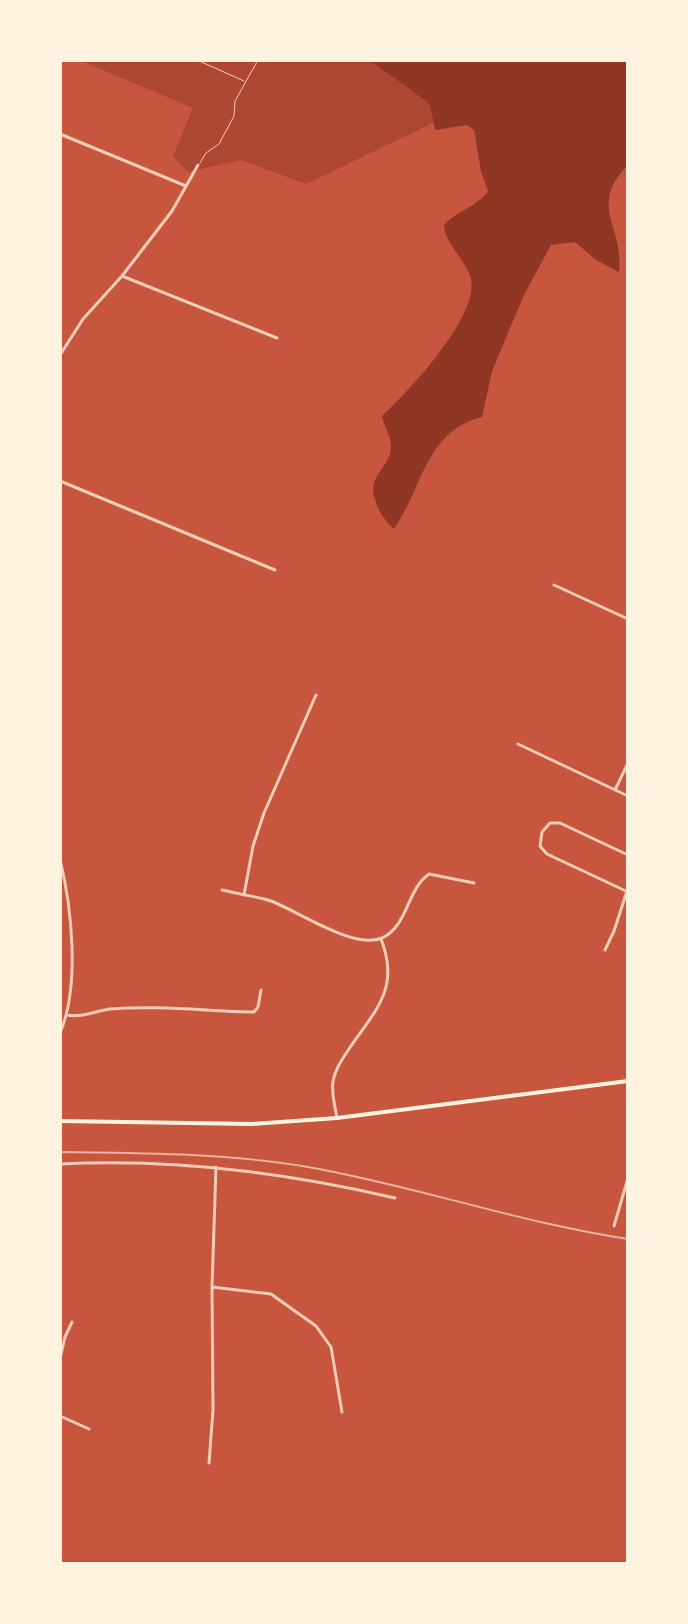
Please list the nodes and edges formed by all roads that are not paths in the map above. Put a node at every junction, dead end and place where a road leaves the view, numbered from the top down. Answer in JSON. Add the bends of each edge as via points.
{"nodes":[{"id":1,"x":197,"y":60,"type":"edge"},
{"id":2,"x":258,"y":60,"type":"edge"},
{"id":3,"x":247,"y":82,"type":"junction"},
{"id":4,"x":60,"y":134,"type":"edge"},
{"id":5,"x":198,"y":165,"type":"joint"},
{"id":6,"x":187,"y":187,"type":"junction"},
{"id":7,"x":122,"y":276,"type":"junction"},
{"id":8,"x":277,"y":338,"type":"dead end"},
{"id":9,"x":60,"y":355,"type":"edge"},
{"id":10,"x":60,"y":481,"type":"edge"},
{"id":11,"x":275,"y":570,"type":"dead end"},
{"id":12,"x":554,"y":585,"type":"dead end"},
{"id":13,"x":628,"y":619,"type":"edge"},
{"id":14,"x":316,"y":695,"type":"dead end"},
{"id":15,"x":518,"y":744,"type":"dead end"},
{"id":16,"x":628,"y":763,"type":"edge"},
{"id":17,"x":615,"y":790,"type":"junction"},
{"id":18,"x":628,"y":796,"type":"edge"},
{"id":19,"x":628,"y":855,"type":"edge"},
{"id":20,"x":60,"y":859,"type":"edge"},
{"id":21,"x":474,"y":883,"type":"dead end"},
{"id":22,"x":222,"y":890,"type":"dead end"},
{"id":23,"x":627,"y":891,"type":"edge"},
{"id":24,"x":244,"y":895,"type":"junction"},
{"id":25,"x":381,"y":938,"type":"junction"},
{"id":26,"x":605,"y":950,"type":"dead end"},
{"id":27,"x":261,"y":990,"type":"dead end"},
{"id":28,"x":67,"y":1015,"type":"junction"},
{"id":29,"x":60,"y":1033,"type":"edge"},
{"id":30,"x":628,"y":1081,"type":"edge"},
{"id":31,"x":337,"y":1118,"type":"junction"},
{"id":32,"x":60,"y":1121,"type":"edge"},
{"id":33,"x":60,"y":1164,"type":"edge"},
{"id":34,"x":216,"y":1166,"type":"junction"},
{"id":35,"x":628,"y":1178,"type":"edge"},
{"id":36,"x":395,"y":1198,"type":"dead end"},
{"id":37,"x":614,"y":1226,"type":"dead end"},
{"id":38,"x":212,"y":1287,"type":"junction"},
{"id":39,"x":72,"y":1322,"type":"dead end"},
{"id":40,"x":60,"y":1359,"type":"edge"},
{"id":41,"x":342,"y":1412,"type":"dead end"},
{"id":42,"x":60,"y":1416,"type":"edge"},
{"id":43,"x":89,"y":1429,"type":"dead end"},
{"id":44,"x":209,"y":1463,"type":"dead end"}],
"edges":[{"from":1,"to":3,"type":"lane"},
{"from":2,"to":3,"type":"lane"},
{"from":3,"to":5,"type":"lane","via":[[219,144]]},
{"from":4,"to":6,"type":"street"},
{"from":5,"to":6,"type":"street"},
{"from":6,"to":7,"type":"street"},
{"from":7,"to":8,"type":"street"},
{"from":7,"to":9,"type":"street","via":[[83,319]]},
{"from":10,"to":11,"type":"street"},
{"from":12,"to":13,"type":"street"},
{"from":14,"to":24,"type":"street","via":[[264,813]]},
{"from":15,"to":17,"type":"street"},
{"from":16,"to":17,"type":"street"},
{"from":17,"to":18,"type":"street"},
{"from":19,"to":23,"type":"street","via":[[560,823],[550,823],[542,832],[540,846],[547,854]]},
{"from":20,"to":28,"type":"street","via":[[72,963]]},
{"from":21,"to":25,"type":"street","via":[[429,874]]},
{"from":22,"to":24,"type":"street"},
{"from":23,"to":26,"type":"street"},
{"from":24,"to":25,"type":"street","via":[[269,900],[354,938]]},
{"from":25,"to":31,"type":"street","via":[[389,958],[389,979],[339,1064],[334,1078]]},
{"from":27,"to":28,"type":"street","via":[[254,1012],[110,1009]]},
{"from":28,"to":29,"type":"street"},
{"from":30,"to":31,"type":"main road"},
{"from":31,"to":32,"type":"main road","via":[[252,1124]]},
{"from":33,"to":34,"type":"street"},
{"from":34,"to":36,"type":"street","via":[[321,1180]]},
{"from":34,"to":38,"type":"street"},
{"from":35,"to":37,"type":"street"},
{"from":38,"to":41,"type":"street","via":[[271,1294],[316,1326],[331,1347]]},
{"from":38,"to":44,"type":"street"},
{"from":39,"to":40,"type":"street"},
{"from":42,"to":43,"type":"street"}]}
